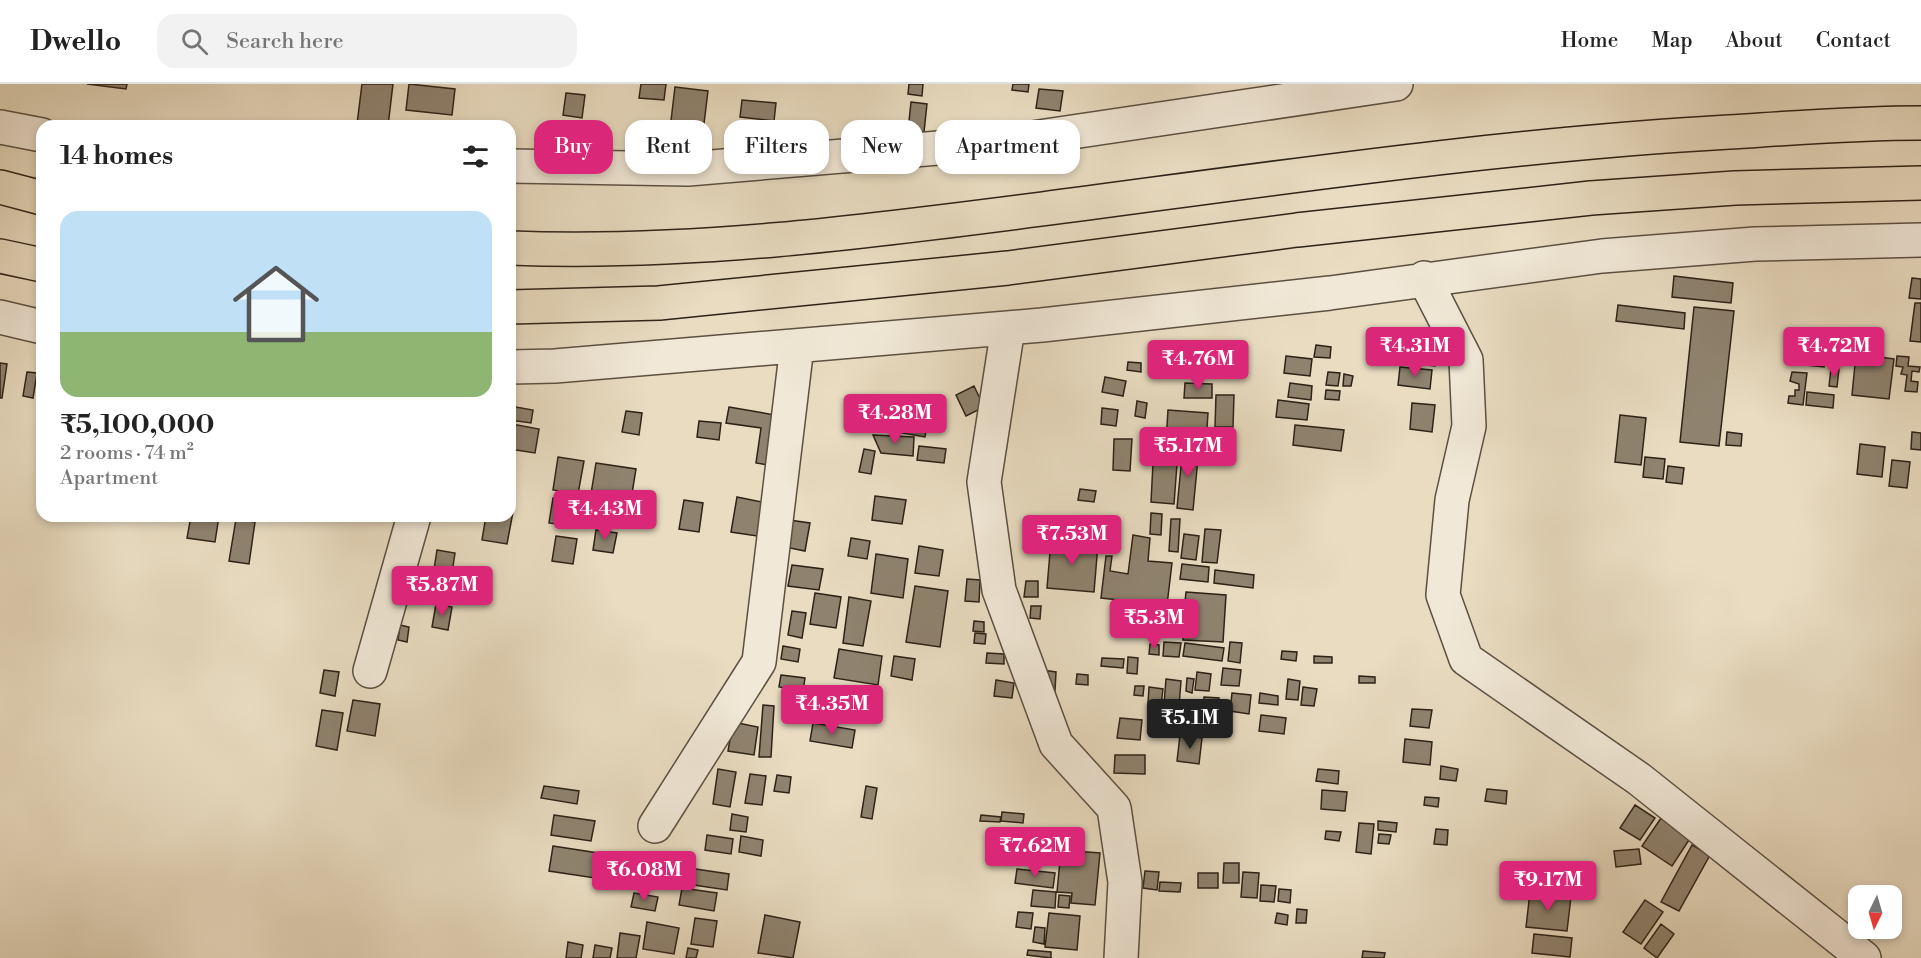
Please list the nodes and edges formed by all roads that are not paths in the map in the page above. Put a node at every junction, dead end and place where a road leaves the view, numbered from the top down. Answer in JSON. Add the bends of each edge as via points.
{"nodes":[{"id":1,"x":1396,"y":84,"type":"edge"},
{"id":2,"x":1921,"y":123,"type":"edge"},
{"id":3,"x":0,"y":126,"type":"edge"},
{"id":4,"x":36,"y":134,"type":"edge"},
{"id":5,"x":516,"y":166,"type":"edge"},
{"id":6,"x":1921,"y":183,"type":"edge"},
{"id":7,"x":0,"y":187,"type":"edge"},
{"id":8,"x":36,"y":196,"type":"edge"},
{"id":9,"x":1921,"y":240,"type":"edge"},
{"id":10,"x":516,"y":248,"type":"edge"},
{"id":11,"x":0,"y":256,"type":"edge"},
{"id":12,"x":36,"y":264,"type":"edge"},
{"id":13,"x":1424,"y":278,"type":"junction"},
{"id":14,"x":516,"y":306,"type":"edge"},
{"id":15,"x":0,"y":317,"type":"edge"},
{"id":16,"x":36,"y":326,"type":"edge"},
{"id":17,"x":1008,"y":328,"type":"junction"},
{"id":18,"x":797,"y":346,"type":"junction"},
{"id":19,"x":516,"y":367,"type":"edge"},
{"id":20,"x":412,"y":522,"type":"edge"},
{"id":21,"x":370,"y":671,"type":"dead end"},
{"id":22,"x":655,"y":826,"type":"dead end"},
{"id":23,"x":1121,"y":958,"type":"edge"},
{"id":24,"x":1864,"y":958,"type":"edge"}],
"edges":[{"from":1,"to":5,"type":"street","via":[[998,143],[688,169]]},
{"from":2,"to":10,"type":"highway","via":[[1605,139],[809,239],[593,251]]},
{"from":3,"to":4,"type":"street"},
{"from":6,"to":14,"type":"highway","via":[[1735,188],[1590,198],[1297,230],[1008,268],[659,303]]},
{"from":7,"to":8,"type":"highway"},
{"from":9,"to":13,"type":"street","via":[[1755,243],[1602,256]]},
{"from":11,"to":12,"type":"highway"},
{"from":13,"to":17,"type":"street"},
{"from":13,"to":24,"type":"street","via":[[1466,360],[1469,426],[1452,500],[1443,595],[1466,659],[1639,778]]},
{"from":15,"to":16,"type":"street"},
{"from":17,"to":18,"type":"street"},
{"from":17,"to":23,"type":"street","via":[[984,483],[999,590],[1056,744],[1114,808],[1125,882]]},
{"from":18,"to":19,"type":"street"},
{"from":18,"to":22,"type":"street","via":[[759,662]]},
{"from":20,"to":21,"type":"street"}]}
